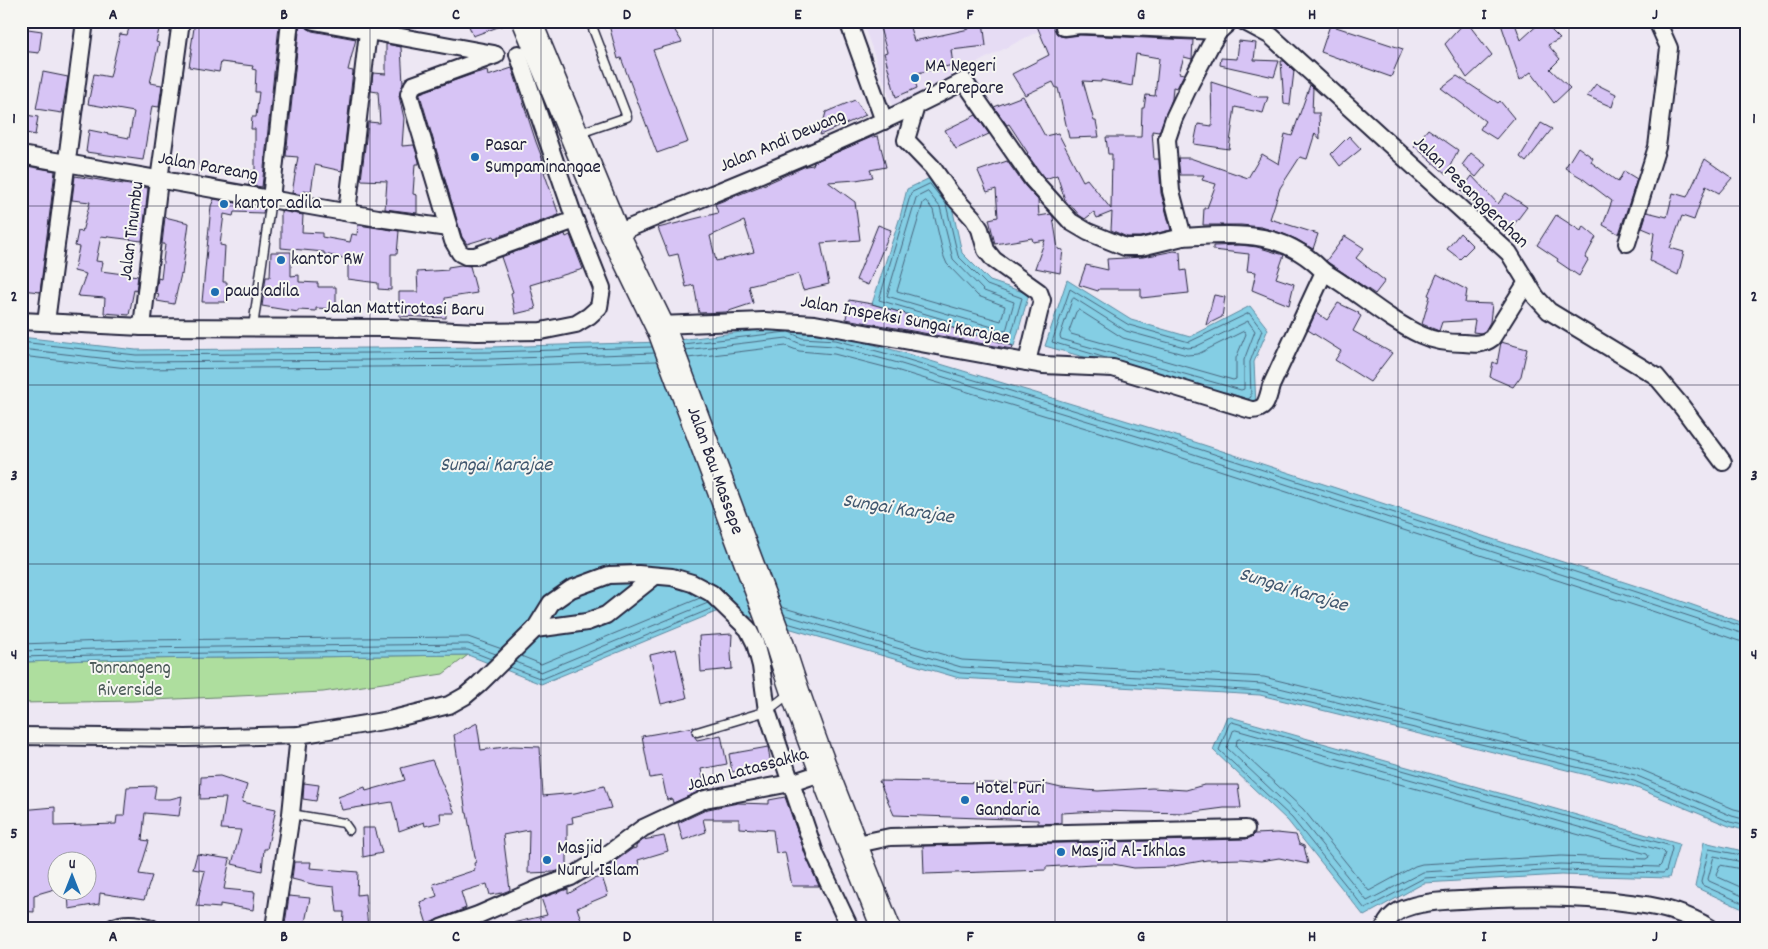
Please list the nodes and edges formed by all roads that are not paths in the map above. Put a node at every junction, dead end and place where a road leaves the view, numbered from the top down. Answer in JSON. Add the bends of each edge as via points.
{"nodes":[{"id":1,"x":85,"y":21,"type":"edge"},
{"id":2,"x":182,"y":21,"type":"edge"},
{"id":3,"x":290,"y":21,"type":"edge"},
{"id":4,"x":314,"y":21,"type":"edge"},
{"id":5,"x":590,"y":21,"type":"edge"},
{"id":6,"x":848,"y":21,"type":"edge"},
{"id":7,"x":1243,"y":21,"type":"edge"},
{"id":8,"x":1657,"y":21,"type":"edge"},
{"id":9,"x":1064,"y":26,"type":"dead end"},
{"id":10,"x":1225,"y":26,"type":"edge"},
{"id":11,"x":368,"y":32,"type":"junction"},
{"id":12,"x":527,"y":40,"type":"edge"},
{"id":13,"x":496,"y":55,"type":"junction"},
{"id":14,"x":916,"y":106,"type":"junction"},
{"id":15,"x":884,"y":121,"type":"junction"},
{"id":16,"x":574,"y":135,"type":"junction"},
{"id":17,"x":21,"y":155,"type":"edge"},
{"id":18,"x":66,"y":163,"type":"junction"},
{"id":19,"x":160,"y":180,"type":"junction"},
{"id":20,"x":271,"y":199,"type":"junction"},
{"id":21,"x":347,"y":212,"type":"junction"},
{"id":22,"x":575,"y":220,"type":"junction"},
{"id":23,"x":448,"y":228,"type":"junction"},
{"id":24,"x":615,"y":234,"type":"junction"},
{"id":25,"x":1183,"y":237,"type":"junction"},
{"id":26,"x":1627,"y":243,"type":"dead end"},
{"id":27,"x":1324,"y":272,"type":"junction"},
{"id":28,"x":1527,"y":282,"type":"junction"},
{"id":29,"x":21,"y":321,"type":"edge"},
{"id":30,"x":46,"y":322,"type":"junction"},
{"id":31,"x":142,"y":327,"type":"junction"},
{"id":32,"x":253,"y":327,"type":"junction"},
{"id":33,"x":661,"y":329,"type":"junction"},
{"id":34,"x":1027,"y":362,"type":"junction"},
{"id":35,"x":1723,"y":462,"type":"dead end"},
{"id":36,"x":655,"y":576,"type":"junction"},
{"id":37,"x":535,"y":629,"type":"junction"},
{"id":38,"x":794,"y":690,"type":"junction"},
{"id":39,"x":767,"y":711,"type":"junction"},
{"id":40,"x":697,"y":732,"type":"dead end"},
{"id":41,"x":299,"y":735,"type":"junction"},
{"id":42,"x":21,"y":736,"type":"edge"},
{"id":43,"x":824,"y":772,"type":"junction"},
{"id":44,"x":791,"y":783,"type":"junction"},
{"id":45,"x":291,"y":814,"type":"junction"},
{"id":46,"x":349,"y":830,"type":"dead end"},
{"id":47,"x":1246,"y":830,"type":"dead end"},
{"id":48,"x":853,"y":845,"type":"junction"},
{"id":49,"x":113,"y":928,"type":"edge"},
{"id":50,"x":151,"y":928,"type":"edge"},
{"id":51,"x":274,"y":928,"type":"edge"},
{"id":52,"x":441,"y":928,"type":"edge"},
{"id":53,"x":850,"y":928,"type":"edge"},
{"id":54,"x":886,"y":928,"type":"edge"},
{"id":55,"x":1384,"y":928,"type":"edge"},
{"id":56,"x":1710,"y":928,"type":"edge"}],
"edges":[{"from":1,"to":18,"type":"street"},
{"from":2,"to":19,"type":"street","name":"Jalan Tinumbu"},
{"from":3,"to":20,"type":"street"},
{"from":4,"to":11,"type":"street"},
{"from":5,"to":16,"type":"lane","via":[[627,117]]},
{"from":6,"to":15,"type":"street"},
{"from":7,"to":28,"type":"street","name":"Jalan Pesanggerahan","via":[[1272,36],[1502,246]]},
{"from":8,"to":26,"type":"street","via":[[1669,48],[1657,147]]},
{"from":9,"to":10,"type":"street"},
{"from":10,"to":25,"type":"street","via":[[1190,84],[1167,139],[1171,191]]},
{"from":11,"to":13,"type":"street"},
{"from":11,"to":21,"type":"street"},
{"from":12,"to":13,"type":"street"},
{"from":12,"to":16,"type":"highway","name":"Jalan Bau Massepe"},
{"from":12,"to":22,"type":"street"},
{"from":13,"to":23,"type":"street","via":[[413,86],[410,92]]},
{"from":14,"to":15,"type":"street","name":"Jalan Andi Dewang"},
{"from":14,"to":25,"type":"street","name":"Jalan Andi Dewang","via":[[964,81],[1033,180],[1071,222],[1125,246],[1141,247]]},
{"from":14,"to":34,"type":"street","via":[[906,140],[973,218],[986,250],[994,260],[1041,296]]},
{"from":15,"to":24,"type":"street","name":"Jalan Andi Dewang"},
{"from":16,"to":24,"type":"highway","name":"Jalan Bau Massepe"},
{"from":17,"to":18,"type":"street","name":"Jalan Pareang"},
{"from":18,"to":19,"type":"street","name":"Jalan Pareang"},
{"from":18,"to":30,"type":"street"},
{"from":19,"to":20,"type":"street","name":"Jalan Pareang"},
{"from":19,"to":31,"type":"street","name":"Jalan Tinumbu"},
{"from":20,"to":21,"type":"street","name":"Jalan Pareang"},
{"from":20,"to":32,"type":"lane"},
{"from":21,"to":23,"type":"street","name":"Jalan Pareang"},
{"from":22,"to":23,"type":"street","via":[[475,256],[460,253]]},
{"from":22,"to":32,"type":"street","name":"Jalan Mattirotasi Baru","via":[[602,288],[598,307],[576,324],[541,331],[477,332]]},
{"from":24,"to":33,"type":"highway","name":"Jalan Bau Massepe"},
{"from":25,"to":27,"type":"street","via":[[1271,239],[1299,250]]},
{"from":27,"to":28,"type":"street","via":[[1422,336],[1468,344],[1480,344],[1492,338]]},
{"from":27,"to":34,"type":"street","name":"Jalan Inspeksi Sungai Karajae","via":[[1266,402],[1259,410],[1113,368]]},
{"from":28,"to":35,"type":"street","name":"Jalan Pesanggerahan","via":[[1549,310],[1656,376]]},
{"from":29,"to":30,"type":"street","name":"Jalan Mattirotasi Baru"},
{"from":30,"to":31,"type":"street","name":"Jalan Mattirotasi Baru"},
{"from":31,"to":32,"type":"street","name":"Jalan Mattirotasi Baru"},
{"from":33,"to":34,"type":"street","name":"Jalan Inspeksi Sungai Karajae","via":[[764,321],[815,324]]},
{"from":33,"to":38,"type":"highway","name":"Jalan Bau Massepe"},
{"from":36,"to":37,"type":"street","via":[[606,615],[587,622]]},
{"from":36,"to":37,"type":"street","via":[[610,575],[571,590],[551,603]]},
{"from":36,"to":39,"type":"street","via":[[692,583],[710,593],[748,629],[755,642]]},
{"from":37,"to":41,"type":"street","via":[[478,685],[449,705],[389,720]]},
{"from":38,"to":39,"type":"lane"},
{"from":38,"to":43,"type":"highway","name":"Jalan Bau Massepe"},
{"from":39,"to":40,"type":"lane"},
{"from":39,"to":44,"type":"street"},
{"from":41,"to":42,"type":"street","via":[[186,738]]},
{"from":41,"to":45,"type":"street"},
{"from":43,"to":44,"type":"street","name":"Jalan Latassakka"},
{"from":43,"to":48,"type":"highway","name":"Jalan Bau Massepe"},
{"from":44,"to":52,"type":"street","name":"Jalan Latassakka","via":[[705,799],[643,828],[571,877]]},
{"from":44,"to":53,"type":"street","via":[[816,856]]},
{"from":45,"to":46,"type":"lane","via":[[344,823]]},
{"from":45,"to":51,"type":"street"},
{"from":47,"to":48,"type":"street","via":[[885,838]]},
{"from":48,"to":54,"type":"highway","name":"Jalan Bau Massepe"},
{"from":49,"to":50,"type":"street","via":[[129,924]]},
{"from":55,"to":56,"type":"street","via":[[1387,920],[1398,912],[1416,906],[1498,898],[1638,904],[1672,912]]}]}
